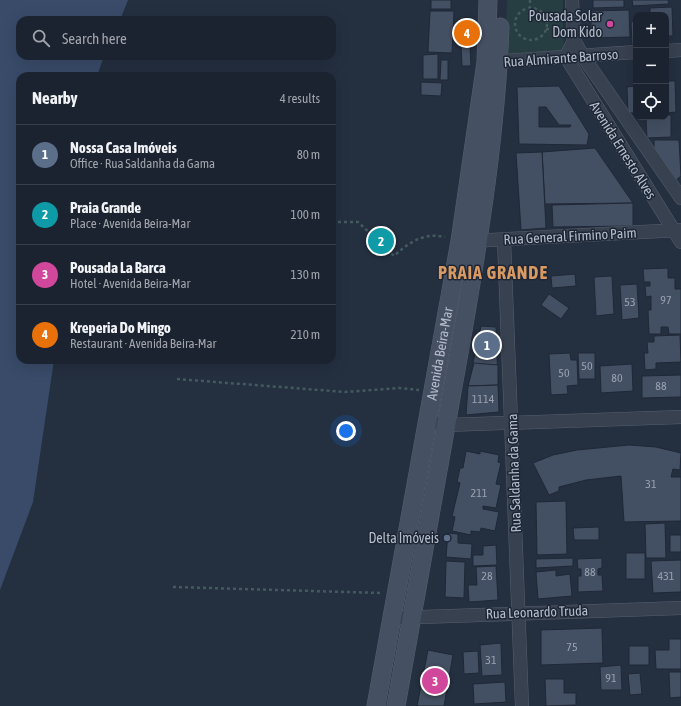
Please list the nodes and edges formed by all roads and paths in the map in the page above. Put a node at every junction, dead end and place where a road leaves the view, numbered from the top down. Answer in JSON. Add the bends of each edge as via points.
{"nodes":[{"id":1,"x":488,"y":0,"type":"edge"},
{"id":2,"x":501,"y":0,"type":"edge"},
{"id":3,"x":530,"y":0,"type":"edge"},
{"id":4,"x":572,"y":0,"type":"edge"},
{"id":5,"x":530,"y":8,"type":"junction"},
{"id":6,"x":574,"y":40,"type":"junction"},
{"id":7,"x":681,"y":50,"type":"edge"},
{"id":8,"x":669,"y":51,"type":"edge"},
{"id":9,"x":633,"y":52,"type":"edge"},
{"id":10,"x":582,"y":55,"type":"junction"},
{"id":11,"x":566,"y":57,"type":"junction"},
{"id":12,"x":492,"y":62,"type":"junction"},
{"id":13,"x":681,"y":198,"type":"edge"},
{"id":14,"x":336,"y":222,"type":"edge"},
{"id":15,"x":677,"y":230,"type":"edge"},
{"id":16,"x":504,"y":240,"type":"junction"},
{"id":17,"x":460,"y":241,"type":"junction"},
{"id":18,"x":478,"y":241,"type":"junction"},
{"id":19,"x":681,"y":242,"type":"edge"},
{"id":20,"x":177,"y":379,"type":"dead end"},
{"id":21,"x":433,"y":392,"type":"junction"},
{"id":22,"x":681,"y":417,"type":"edge"},
{"id":23,"x":428,"y":421,"type":"junction"},
{"id":24,"x":513,"y":422,"type":"junction"},
{"id":25,"x":447,"y":425,"type":"junction"},
{"id":26,"x":173,"y":587,"type":"dead end"},
{"id":27,"x":397,"y":591,"type":"junction"},
{"id":28,"x":681,"y":608,"type":"edge"},
{"id":29,"x":519,"y":613,"type":"junction"},
{"id":30,"x":411,"y":616,"type":"junction"},
{"id":31,"x":392,"y":618,"type":"junction"},
{"id":32,"x":376,"y":706,"type":"edge"},
{"id":33,"x":396,"y":706,"type":"edge"},
{"id":34,"x":522,"y":706,"type":"edge"}],
"edges":[{"from":1,"to":12,"type":"street","name":"Avenida Beira-Mar"},
{"from":2,"to":12,"type":"street","name":"Avenida Beira-Mar"},
{"from":3,"to":5,"type":"path"},
{"from":4,"to":6,"type":"street"},
{"from":5,"to":5,"type":"path","via":[[544,14],[547,24],[543,34],[534,40],[519,35],[515,25],[517,15]]},
{"from":6,"to":10,"type":"street","name":"Avenida Ernesto Alves"},
{"from":6,"to":11,"type":"street"},
{"from":7,"to":8,"type":"street"},
{"from":9,"to":10,"type":"street","name":"Rua Almirante Barroso"},
{"from":10,"to":11,"type":"street","name":"Rua Almirante Barroso"},
{"from":10,"to":13,"type":"street","name":"Avenida Ernesto Alves"},
{"from":11,"to":12,"type":"street","name":"Rua Almirante Barroso"},
{"from":11,"to":15,"type":"street","name":"Avenida Ernesto Alves"},
{"from":12,"to":17,"type":"street","name":"Avenida Beira-Mar"},
{"from":12,"to":18,"type":"street","name":"Avenida Beira-Mar","via":[[493,125]]},
{"from":14,"to":17,"type":"path","via":[[358,222],[394,256],[409,243],[434,234]]},
{"from":15,"to":16,"type":"street","name":"Rua General Firmino Paim"},
{"from":15,"to":19,"type":"street","name":"Avenida Ernesto Alves"},
{"from":16,"to":18,"type":"street","name":"Rua General Firmino Paim"},
{"from":16,"to":24,"type":"street","name":"Rua Saldanha da Gama"},
{"from":17,"to":18,"type":"street","name":"Rua General Firmino Paim"},
{"from":17,"to":21,"type":"street","name":"Avenida Beira-Mar"},
{"from":18,"to":25,"type":"street","name":"Avenida Beira-Mar"},
{"from":20,"to":21,"type":"path","via":[[345,392],[400,388]]},
{"from":21,"to":23,"type":"street","name":"Avenida Beira-Mar"},
{"from":22,"to":24,"type":"street"},
{"from":23,"to":25,"type":"street"},
{"from":23,"to":27,"type":"street","name":"Avenida Beira-Mar"},
{"from":24,"to":25,"type":"street"},
{"from":24,"to":29,"type":"street","name":"Rua Saldanha da Gama"},
{"from":25,"to":30,"type":"street","name":"Avenida Beira-Mar"},
{"from":26,"to":27,"type":"path","via":[[376,594]]},
{"from":27,"to":31,"type":"street","name":"Avenida Beira-Mar"},
{"from":28,"to":29,"type":"street","name":"Rua Leonardo Truda"},
{"from":29,"to":30,"type":"street","name":"Rua Leonardo Truda"},
{"from":29,"to":34,"type":"street","name":"Rua Saldanha da Gama"},
{"from":30,"to":31,"type":"street","name":"Rua Leonardo Truda"},
{"from":30,"to":33,"type":"street","name":"Avenida Beira-Mar"},
{"from":31,"to":32,"type":"street","name":"Avenida Beira-Mar"}]}
